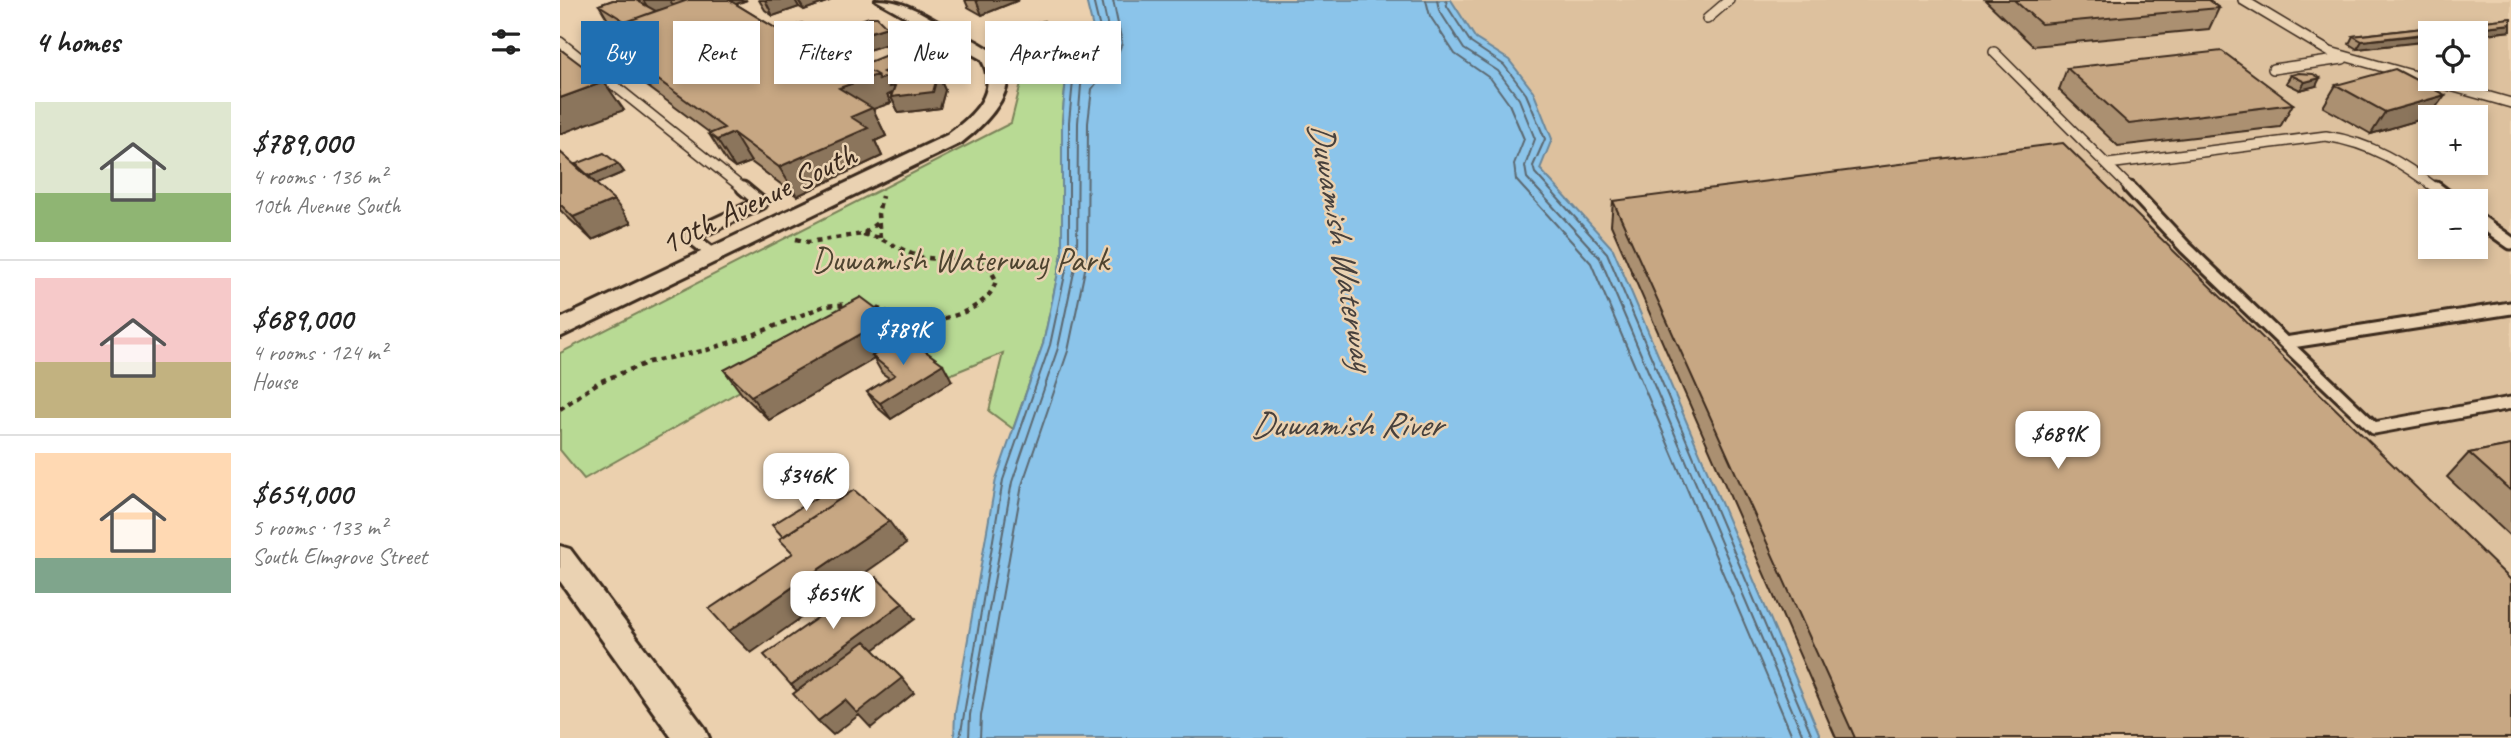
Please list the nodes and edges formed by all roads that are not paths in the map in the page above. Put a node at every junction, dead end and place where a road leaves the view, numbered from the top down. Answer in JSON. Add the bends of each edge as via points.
{"nodes":[{"id":1,"x":884,"y":0,"type":"edge"},
{"id":2,"x":1729,"y":0,"type":"edge"},
{"id":3,"x":2243,"y":0,"type":"edge"},
{"id":4,"x":1707,"y":19,"type":"dead end"},
{"id":5,"x":560,"y":42,"type":"edge"},
{"id":6,"x":1994,"y":52,"type":"dead end"},
{"id":7,"x":2347,"y":58,"type":"junction"},
{"id":8,"x":2273,"y":69,"type":"dead end"},
{"id":9,"x":2511,"y":103,"type":"edge"},
{"id":10,"x":2108,"y":164,"type":"junction"},
{"id":11,"x":2437,"y":189,"type":"edge"},
{"id":12,"x":2488,"y":227,"type":"edge"},
{"id":13,"x":2511,"y":243,"type":"edge"},
{"id":14,"x":715,"y":256,"type":"junction"},
{"id":15,"x":2511,"y":309,"type":"edge"},
{"id":16,"x":560,"y":329,"type":"edge"},
{"id":17,"x":2286,"y":344,"type":"junction"},
{"id":18,"x":2511,"y":403,"type":"edge"},
{"id":19,"x":560,"y":558,"type":"edge"},
{"id":20,"x":692,"y":738,"type":"edge"}],
"edges":[{"from":1,"to":14,"type":"street","name":"10th Avenue South","via":[[988,56],[998,71],[995,98],[980,120],[954,139]]},
{"from":2,"to":4,"type":"lane"},
{"from":3,"to":7,"type":"lane","via":[[2323,49]]},
{"from":5,"to":14,"type":"lane","via":[[761,203],[690,236]]},
{"from":6,"to":10,"type":"lane"},
{"from":7,"to":8,"type":"lane"},
{"from":7,"to":9,"type":"lane"},
{"from":10,"to":11,"type":"lane","via":[[2326,136],[2381,149]]},
{"from":10,"to":17,"type":"lane","via":[[2185,247]]},
{"from":12,"to":13,"type":"lane"},
{"from":14,"to":16,"type":"street","name":"10th Avenue South"},
{"from":15,"to":17,"type":"lane"},
{"from":17,"to":18,"type":"lane","via":[[2374,428]]},
{"from":19,"to":20,"type":"street"}]}
